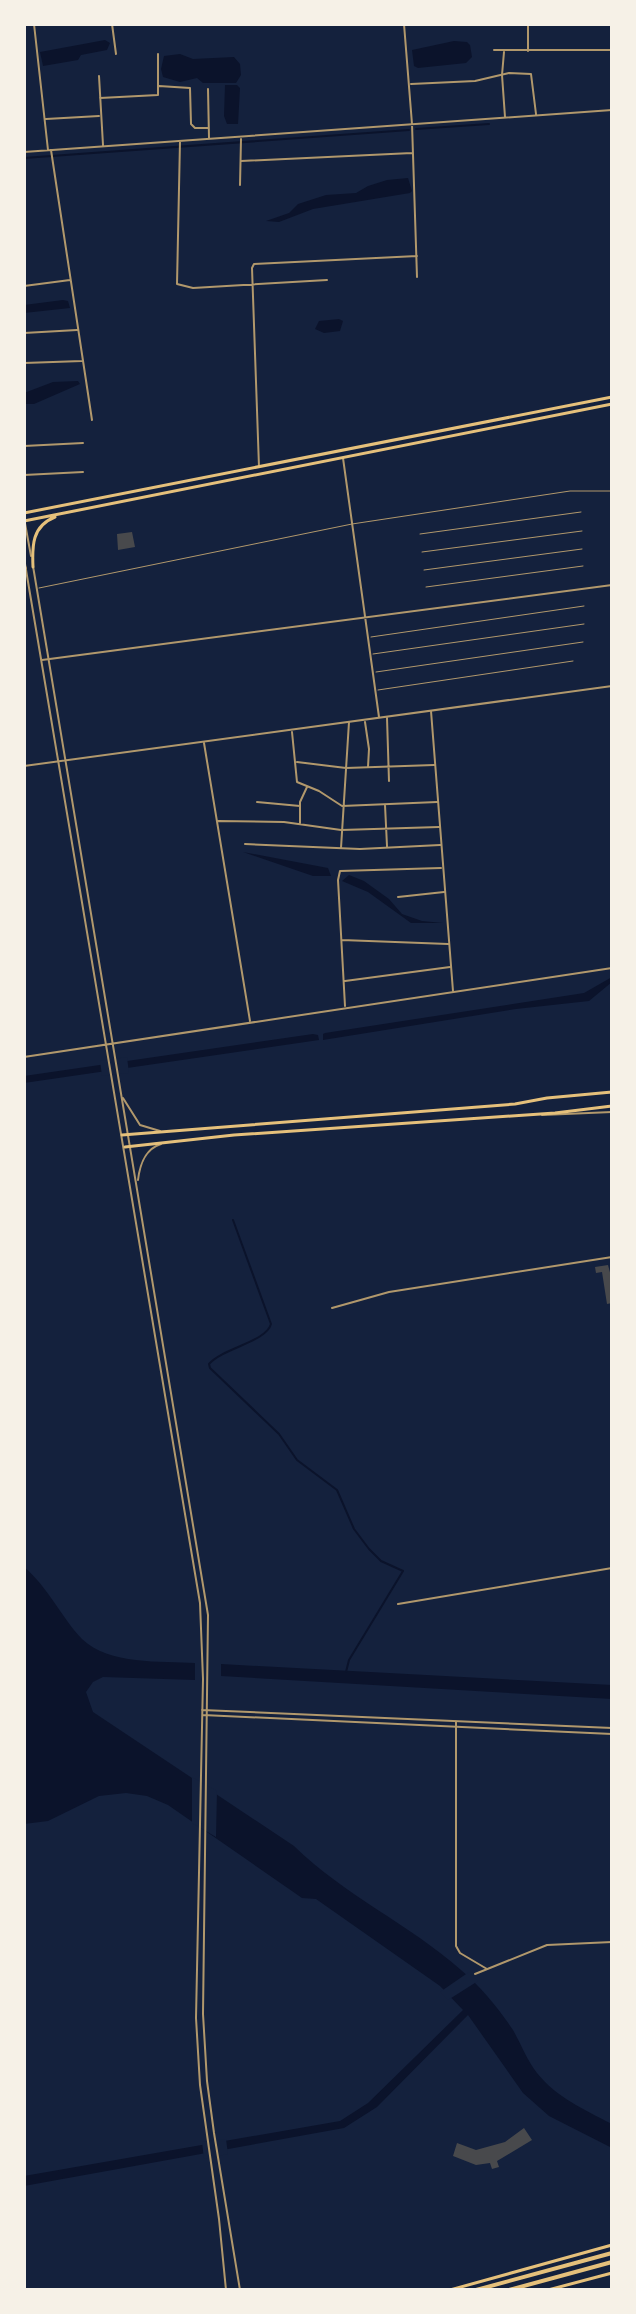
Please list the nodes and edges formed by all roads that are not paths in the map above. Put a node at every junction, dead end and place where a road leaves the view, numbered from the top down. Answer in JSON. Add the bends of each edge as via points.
{"nodes":[{"id":1,"x":34,"y":24,"type":"edge"},
{"id":2,"x":112,"y":24,"type":"edge"},
{"id":3,"x":404,"y":24,"type":"edge"},
{"id":4,"x":528,"y":24,"type":"edge"},
{"id":5,"x":494,"y":50,"type":"dead end"},
{"id":6,"x":612,"y":50,"type":"edge"},
{"id":7,"x":504,"y":51,"type":"junction"},
{"id":8,"x":528,"y":52,"type":"junction"},
{"id":9,"x":116,"y":54,"type":"dead end"},
{"id":10,"x":158,"y":54,"type":"dead end"},
{"id":11,"x":502,"y":75,"type":"junction"},
{"id":12,"x":99,"y":76,"type":"dead end"},
{"id":13,"x":409,"y":84,"type":"junction"},
{"id":14,"x":159,"y":86,"type":"junction"},
{"id":15,"x":208,"y":89,"type":"dead end"},
{"id":16,"x":100,"y":98,"type":"junction"},
{"id":17,"x":612,"y":110,"type":"edge"},
{"id":18,"x":101,"y":115,"type":"junction"},
{"id":19,"x":536,"y":115,"type":"junction"},
{"id":20,"x":505,"y":117,"type":"junction"},
{"id":21,"x":45,"y":119,"type":"junction"},
{"id":22,"x":412,"y":124,"type":"junction"},
{"id":23,"x":208,"y":128,"type":"junction"},
{"id":24,"x":209,"y":139,"type":"junction"},
{"id":25,"x":241,"y":140,"type":"junction"},
{"id":26,"x":180,"y":145,"type":"junction"},
{"id":27,"x":103,"y":146,"type":"junction"},
{"id":28,"x":24,"y":152,"type":"edge"},
{"id":29,"x":51,"y":153,"type":"junction"},
{"id":30,"x":413,"y":153,"type":"junction"},
{"id":31,"x":241,"y":161,"type":"junction"},
{"id":32,"x":240,"y":185,"type":"dead end"},
{"id":33,"x":417,"y":256,"type":"junction"},
{"id":34,"x":417,"y":277,"type":"dead end"},
{"id":35,"x":71,"y":280,"type":"junction"},
{"id":36,"x":327,"y":280,"type":"dead end"},
{"id":37,"x":252,"y":284,"type":"junction"},
{"id":38,"x":24,"y":286,"type":"edge"},
{"id":39,"x":79,"y":330,"type":"junction"},
{"id":40,"x":24,"y":333,"type":"edge"},
{"id":41,"x":83,"y":361,"type":"junction"},
{"id":42,"x":24,"y":363,"type":"edge"},
{"id":43,"x":612,"y":397,"type":"edge"},
{"id":44,"x":612,"y":404,"type":"edge"},
{"id":45,"x":92,"y":420,"type":"dead end"},
{"id":46,"x":83,"y":443,"type":"dead end"},
{"id":47,"x":24,"y":446,"type":"edge"},
{"id":48,"x":343,"y":458,"type":"junction"},
{"id":49,"x":259,"y":467,"type":"junction"},
{"id":50,"x":83,"y":472,"type":"dead end"},
{"id":51,"x":24,"y":475,"type":"edge"},
{"id":52,"x":612,"y":491,"type":"edge"},
{"id":53,"x":581,"y":512,"type":"dead end"},
{"id":54,"x":61,"y":514,"type":"junction"},
{"id":55,"x":24,"y":518,"type":"edge"},
{"id":56,"x":352,"y":524,"type":"junction"},
{"id":57,"x":582,"y":531,"type":"dead end"},
{"id":58,"x":420,"y":534,"type":"dead end"},
{"id":59,"x":582,"y":549,"type":"dead end"},
{"id":60,"x":422,"y":552,"type":"dead end"},
{"id":61,"x":24,"y":563,"type":"edge"},
{"id":62,"x":583,"y":566,"type":"dead end"},
{"id":63,"x":33,"y":567,"type":"junction"},
{"id":64,"x":424,"y":570,"type":"dead end"},
{"id":65,"x":612,"y":585,"type":"edge"},
{"id":66,"x":426,"y":587,"type":"dead end"},
{"id":67,"x":36,"y":588,"type":"junction"},
{"id":68,"x":584,"y":606,"type":"dead end"},
{"id":69,"x":366,"y":618,"type":"junction"},
{"id":70,"x":584,"y":624,"type":"dead end"},
{"id":71,"x":368,"y":637,"type":"junction"},
{"id":72,"x":583,"y":642,"type":"dead end"},
{"id":73,"x":371,"y":654,"type":"junction"},
{"id":74,"x":48,"y":659,"type":"junction"},
{"id":75,"x":41,"y":661,"type":"junction"},
{"id":76,"x":573,"y":661,"type":"dead end"},
{"id":77,"x":373,"y":672,"type":"junction"},
{"id":78,"x":612,"y":686,"type":"edge"},
{"id":79,"x":376,"y":690,"type":"junction"},
{"id":80,"x":431,"y":711,"type":"junction"},
{"id":81,"x":387,"y":717,"type":"junction"},
{"id":82,"x":380,"y":718,"type":"junction"},
{"id":83,"x":364,"y":720,"type":"junction"},
{"id":84,"x":349,"y":722,"type":"junction"},
{"id":85,"x":292,"y":730,"type":"junction"},
{"id":86,"x":204,"y":743,"type":"junction"},
{"id":87,"x":65,"y":761,"type":"junction"},
{"id":88,"x":295,"y":761,"type":"junction"},
{"id":89,"x":58,"y":762,"type":"junction"},
{"id":90,"x":435,"y":765,"type":"junction"},
{"id":91,"x":24,"y":766,"type":"edge"},
{"id":92,"x":389,"y":767,"type":"junction"},
{"id":93,"x":346,"y":768,"type":"junction"},
{"id":94,"x":368,"y":768,"type":"junction"},
{"id":95,"x":389,"y":781,"type":"dead end"},
{"id":96,"x":308,"y":786,"type":"junction"},
{"id":97,"x":438,"y":801,"type":"junction"},
{"id":98,"x":257,"y":802,"type":"dead end"},
{"id":99,"x":385,"y":804,"type":"junction"},
{"id":100,"x":300,"y":806,"type":"junction"},
{"id":101,"x":342,"y":806,"type":"junction"},
{"id":102,"x":216,"y":821,"type":"junction"},
{"id":103,"x":300,"y":824,"type":"junction"},
{"id":104,"x":440,"y":827,"type":"junction"},
{"id":105,"x":341,"y":830,"type":"junction"},
{"id":106,"x":387,"y":830,"type":"junction"},
{"id":107,"x":245,"y":844,"type":"dead end"},
{"id":108,"x":441,"y":845,"type":"junction"},
{"id":109,"x":387,"y":848,"type":"junction"},
{"id":110,"x":341,"y":849,"type":"junction"},
{"id":111,"x":443,"y":868,"type":"junction"},
{"id":112,"x":445,"y":891,"type":"junction"},
{"id":113,"x":398,"y":897,"type":"dead end"},
{"id":114,"x":341,"y":940,"type":"junction"},
{"id":115,"x":449,"y":944,"type":"junction"},
{"id":116,"x":451,"y":966,"type":"junction"},
{"id":117,"x":612,"y":968,"type":"edge"},
{"id":118,"x":344,"y":982,"type":"junction"},
{"id":119,"x":453,"y":991,"type":"junction"},
{"id":120,"x":345,"y":1008,"type":"junction"},
{"id":121,"x":250,"y":1022,"type":"junction"},
{"id":122,"x":107,"y":1044,"type":"junction"},
{"id":123,"x":113,"y":1044,"type":"junction"},
{"id":124,"x":24,"y":1057,"type":"edge"},
{"id":125,"x":612,"y":1091,"type":"edge"},
{"id":126,"x":122,"y":1095,"type":"junction"},
{"id":127,"x":612,"y":1106,"type":"edge"},
{"id":128,"x":612,"y":1112,"type":"edge"},
{"id":129,"x":525,"y":1113,"type":"junction"},
{"id":130,"x":170,"y":1132,"type":"junction"},
{"id":131,"x":122,"y":1135,"type":"junction"},
{"id":132,"x":129,"y":1135,"type":"junction"},
{"id":133,"x":171,"y":1142,"type":"junction"},
{"id":134,"x":125,"y":1147,"type":"junction"},
{"id":135,"x":131,"y":1147,"type":"junction"},
{"id":136,"x":137,"y":1186,"type":"junction"},
{"id":137,"x":132,"y":1188,"type":"junction"},
{"id":138,"x":612,"y":1257,"type":"edge"},
{"id":139,"x":332,"y":1308,"type":"dead end"},
{"id":140,"x":172,"y":1389,"type":"junction"},
{"id":141,"x":165,"y":1390,"type":"junction"},
{"id":142,"x":179,"y":1427,"type":"junction"},
{"id":143,"x":171,"y":1428,"type":"junction"},
{"id":144,"x":612,"y":1568,"type":"edge"},
{"id":145,"x":398,"y":1604,"type":"dead end"},
{"id":146,"x":202,"y":1710,"type":"junction"},
{"id":147,"x":209,"y":1710,"type":"junction"},
{"id":148,"x":202,"y":1715,"type":"junction"},
{"id":149,"x":208,"y":1715,"type":"junction"},
{"id":150,"x":456,"y":1721,"type":"junction"},
{"id":151,"x":456,"y":1726,"type":"junction"},
{"id":152,"x":612,"y":1728,"type":"edge"},
{"id":153,"x":612,"y":1734,"type":"edge"},
{"id":154,"x":201,"y":1743,"type":"junction"},
{"id":155,"x":208,"y":1743,"type":"junction"},
{"id":156,"x":612,"y":1942,"type":"edge"},
{"id":157,"x":487,"y":1969,"type":"junction"},
{"id":158,"x":475,"y":1974,"type":"dead end"},
{"id":159,"x":612,"y":2244,"type":"edge"},
{"id":160,"x":612,"y":2253,"type":"edge"},
{"id":161,"x":612,"y":2262,"type":"edge"},
{"id":162,"x":612,"y":2273,"type":"edge"},
{"id":163,"x":226,"y":2290,"type":"edge"},
{"id":164,"x":240,"y":2290,"type":"edge"},
{"id":165,"x":450,"y":2290,"type":"edge"},
{"id":166,"x":476,"y":2290,"type":"edge"},
{"id":167,"x":509,"y":2290,"type":"edge"},
{"id":168,"x":548,"y":2290,"type":"edge"}],
"edges":[{"from":1,"to":21,"type":"street"},
{"from":2,"to":9,"type":"street"},
{"from":3,"to":13,"type":"street"},
{"from":4,"to":8,"type":"street"},
{"from":5,"to":7,"type":"street"},
{"from":6,"to":8,"type":"street"},
{"from":7,"to":8,"type":"street"},
{"from":7,"to":11,"type":"street"},
{"from":10,"to":14,"type":"street"},
{"from":11,"to":13,"type":"street"},
{"from":11,"to":19,"type":"street","via":[[531,74]]},
{"from":11,"to":20,"type":"street"},
{"from":12,"to":16,"type":"street"},
{"from":13,"to":22,"type":"street"},
{"from":14,"to":16,"type":"street","via":[[158,95]]},
{"from":14,"to":23,"type":"street","via":[[190,88],[191,124]]},
{"from":15,"to":23,"type":"street"},
{"from":16,"to":18,"type":"street"},
{"from":17,"to":19,"type":"street"},
{"from":18,"to":21,"type":"street"},
{"from":18,"to":27,"type":"street"},
{"from":19,"to":20,"type":"street"},
{"from":20,"to":22,"type":"street"},
{"from":21,"to":29,"type":"street"},
{"from":22,"to":25,"type":"street"},
{"from":22,"to":30,"type":"street"},
{"from":23,"to":24,"type":"street"},
{"from":24,"to":25,"type":"street"},
{"from":24,"to":26,"type":"street"},
{"from":25,"to":31,"type":"street"},
{"from":26,"to":27,"type":"street"},
{"from":26,"to":37,"type":"street","via":[[177,284]]},
{"from":27,"to":29,"type":"street"},
{"from":28,"to":29,"type":"street"},
{"from":29,"to":35,"type":"street"},
{"from":30,"to":31,"type":"street"},
{"from":30,"to":33,"type":"street"},
{"from":31,"to":32,"type":"street"},
{"from":33,"to":34,"type":"street"},
{"from":33,"to":37,"type":"street","via":[[254,264]]},
{"from":35,"to":38,"type":"street"},
{"from":35,"to":39,"type":"street"},
{"from":36,"to":37,"type":"street"},
{"from":37,"to":49,"type":"street"},
{"from":39,"to":40,"type":"street"},
{"from":39,"to":41,"type":"street"},
{"from":41,"to":42,"type":"street"},
{"from":41,"to":45,"type":"street"},
{"from":43,"to":49,"type":"main road"},
{"from":44,"to":48,"type":"main road"},
{"from":46,"to":47,"type":"street"},
{"from":48,"to":54,"type":"main road"},
{"from":48,"to":56,"type":"street"},
{"from":49,"to":55,"type":"main road"},
{"from":50,"to":51,"type":"street"},
{"from":52,"to":56,"type":"lane","via":[[570,491]]},
{"from":53,"to":58,"type":"lane"},
{"from":54,"to":55,"type":"main road"},
{"from":54,"to":63,"type":"main road","via":[[37,533]]},
{"from":55,"to":63,"type":"street"},
{"from":56,"to":67,"type":"lane"},
{"from":56,"to":69,"type":"street"},
{"from":57,"to":60,"type":"lane"},
{"from":59,"to":64,"type":"lane"},
{"from":61,"to":75,"type":"street"},
{"from":62,"to":66,"type":"lane"},
{"from":63,"to":67,"type":"street"},
{"from":65,"to":69,"type":"street"},
{"from":67,"to":74,"type":"street"},
{"from":68,"to":71,"type":"lane"},
{"from":69,"to":71,"type":"street"},
{"from":69,"to":74,"type":"street"},
{"from":70,"to":73,"type":"lane"},
{"from":71,"to":73,"type":"street"},
{"from":72,"to":77,"type":"lane"},
{"from":73,"to":77,"type":"street"},
{"from":74,"to":75,"type":"street"},
{"from":74,"to":87,"type":"street"},
{"from":75,"to":89,"type":"street"},
{"from":76,"to":79,"type":"lane"},
{"from":77,"to":79,"type":"street"},
{"from":78,"to":80,"type":"street"},
{"from":79,"to":82,"type":"street"},
{"from":80,"to":81,"type":"street"},
{"from":80,"to":90,"type":"street"},
{"from":81,"to":82,"type":"street"},
{"from":81,"to":92,"type":"street"},
{"from":82,"to":83,"type":"street"},
{"from":83,"to":84,"type":"street"},
{"from":83,"to":94,"type":"street"},
{"from":84,"to":85,"type":"street"},
{"from":84,"to":93,"type":"street"},
{"from":85,"to":86,"type":"street"},
{"from":85,"to":88,"type":"street"},
{"from":86,"to":87,"type":"street"},
{"from":86,"to":102,"type":"street"},
{"from":87,"to":89,"type":"street"},
{"from":87,"to":123,"type":"street"},
{"from":88,"to":93,"type":"street"},
{"from":88,"to":96,"type":"street","via":[[297,782]]},
{"from":89,"to":91,"type":"street"},
{"from":89,"to":122,"type":"street"},
{"from":90,"to":92,"type":"street"},
{"from":90,"to":97,"type":"street"},
{"from":92,"to":94,"type":"street"},
{"from":92,"to":95,"type":"street"},
{"from":93,"to":94,"type":"street"},
{"from":93,"to":101,"type":"street"},
{"from":96,"to":100,"type":"street"},
{"from":96,"to":101,"type":"street"},
{"from":97,"to":99,"type":"street"},
{"from":97,"to":104,"type":"street"},
{"from":98,"to":100,"type":"street"},
{"from":99,"to":101,"type":"street"},
{"from":99,"to":106,"type":"street"},
{"from":100,"to":103,"type":"street"},
{"from":101,"to":105,"type":"street"},
{"from":102,"to":103,"type":"street"},
{"from":102,"to":121,"type":"street"},
{"from":103,"to":105,"type":"street"},
{"from":104,"to":106,"type":"street"},
{"from":104,"to":108,"type":"street"},
{"from":105,"to":106,"type":"street"},
{"from":105,"to":110,"type":"street"},
{"from":106,"to":109,"type":"street"},
{"from":107,"to":110,"type":"street"},
{"from":108,"to":109,"type":"street"},
{"from":108,"to":111,"type":"street"},
{"from":109,"to":110,"type":"street"},
{"from":111,"to":112,"type":"street"},
{"from":111,"to":114,"type":"street","via":[[342,869]]},
{"from":112,"to":113,"type":"street"},
{"from":112,"to":115,"type":"street"},
{"from":114,"to":115,"type":"street"},
{"from":114,"to":118,"type":"street"},
{"from":115,"to":116,"type":"street"},
{"from":116,"to":118,"type":"street"},
{"from":116,"to":119,"type":"street"},
{"from":117,"to":119,"type":"street"},
{"from":118,"to":120,"type":"street"},
{"from":119,"to":120,"type":"street"},
{"from":120,"to":121,"type":"street"},
{"from":121,"to":123,"type":"street"},
{"from":122,"to":123,"type":"street"},
{"from":122,"to":124,"type":"street"},
{"from":122,"to":131,"type":"street"},
{"from":123,"to":126,"type":"street"},
{"from":125,"to":130,"type":"main road"},
{"from":126,"to":130,"type":"street","via":[[140,1125]]},
{"from":126,"to":132,"type":"street"},
{"from":127,"to":129,"type":"main road"},
{"from":128,"to":129,"type":"street"},
{"from":129,"to":133,"type":"main road"},
{"from":130,"to":132,"type":"main road"},
{"from":131,"to":132,"type":"main road"},
{"from":131,"to":134,"type":"street"},
{"from":132,"to":135,"type":"street"},
{"from":133,"to":135,"type":"main road"},
{"from":133,"to":136,"type":"street","via":[[150,1150]]},
{"from":134,"to":135,"type":"main road"},
{"from":134,"to":137,"type":"street"},
{"from":135,"to":136,"type":"street"},
{"from":136,"to":137,"type":"street"},
{"from":136,"to":140,"type":"street"},
{"from":137,"to":141,"type":"street"},
{"from":138,"to":139,"type":"street","via":[[389,1292]]},
{"from":140,"to":141,"type":"street"},
{"from":140,"to":142,"type":"street"},
{"from":141,"to":143,"type":"street"},
{"from":142,"to":143,"type":"street"},
{"from":142,"to":147,"type":"street","via":[[208,1615]]},
{"from":143,"to":146,"type":"street","via":[[200,1603]]},
{"from":144,"to":145,"type":"street"},
{"from":146,"to":147,"type":"street"},
{"from":146,"to":148,"type":"street"},
{"from":147,"to":149,"type":"street"},
{"from":147,"to":150,"type":"street"},
{"from":148,"to":149,"type":"street"},
{"from":148,"to":154,"type":"street"},
{"from":149,"to":151,"type":"street"},
{"from":149,"to":155,"type":"street"},
{"from":150,"to":151,"type":"street"},
{"from":150,"to":152,"type":"street"},
{"from":151,"to":153,"type":"street"},
{"from":151,"to":157,"type":"street","via":[[456,1946]]},
{"from":154,"to":155,"type":"street"},
{"from":154,"to":163,"type":"street","via":[[196,2018]]},
{"from":155,"to":164,"type":"street","via":[[203,2014],[207,2081]]},
{"from":156,"to":157,"type":"street","via":[[547,1945]]},
{"from":157,"to":158,"type":"street"},
{"from":159,"to":165,"type":"main road"},
{"from":160,"to":166,"type":"highway"},
{"from":161,"to":167,"type":"highway"},
{"from":162,"to":168,"type":"main road"}]}
